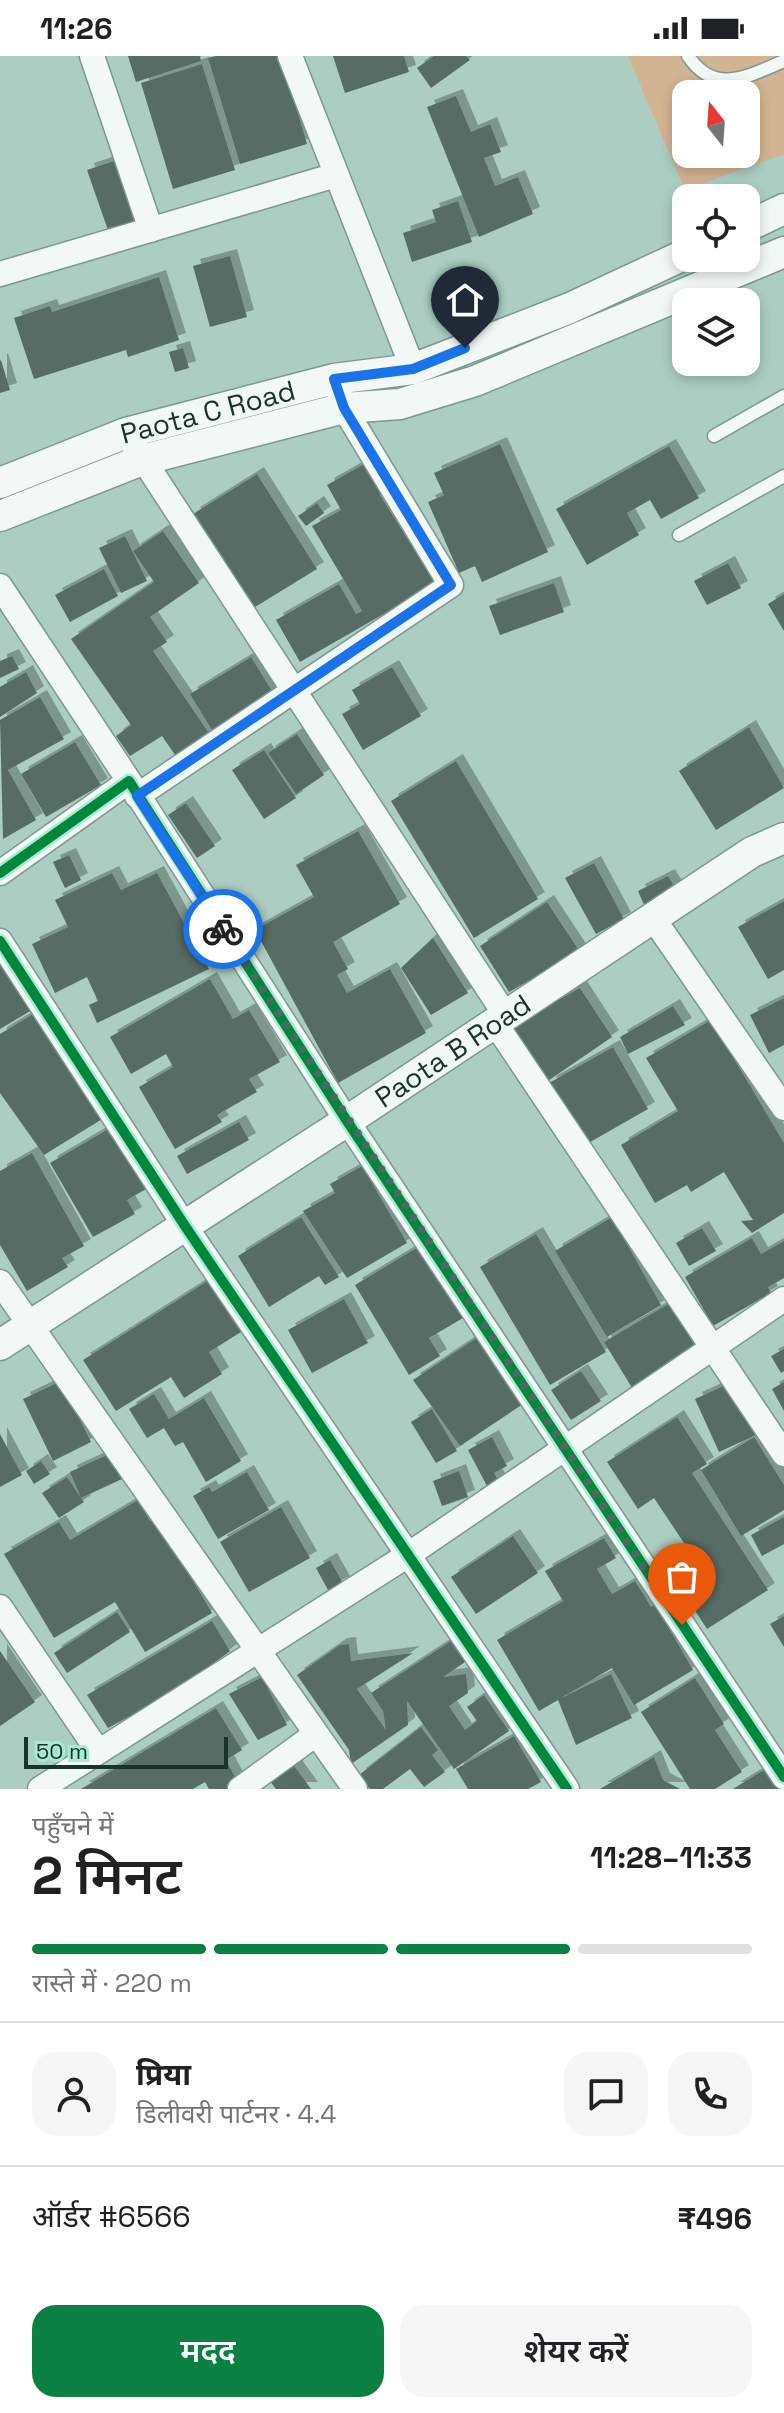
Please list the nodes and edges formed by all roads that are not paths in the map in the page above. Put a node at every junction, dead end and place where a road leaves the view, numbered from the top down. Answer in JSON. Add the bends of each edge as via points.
{"nodes":[{"id":1,"x":92,"y":56,"type":"edge"},
{"id":2,"x":290,"y":56,"type":"edge"},
{"id":3,"x":688,"y":56,"type":"edge"},
{"id":4,"x":784,"y":61,"type":"edge"},
{"id":5,"x":336,"y":175,"type":"junction"},
{"id":6,"x":784,"y":209,"type":"edge"},
{"id":7,"x":760,"y":220,"type":"edge"},
{"id":8,"x":151,"y":230,"type":"junction"},
{"id":9,"x":784,"y":252,"type":"edge"},
{"id":10,"x":672,"y":261,"type":"edge"},
{"id":11,"x":0,"y":274,"type":"edge"},
{"id":12,"x":413,"y":369,"type":"junction"},
{"id":13,"x":334,"y":379,"type":"junction"},
{"id":14,"x":784,"y":396,"type":"edge"},
{"id":15,"x":344,"y":408,"type":"junction"},
{"id":16,"x":126,"y":433,"type":"junction"},
{"id":17,"x":714,"y":436,"type":"dead end"},
{"id":18,"x":142,"y":460,"type":"junction"},
{"id":19,"x":784,"y":476,"type":"edge"},
{"id":20,"x":0,"y":483,"type":"edge"},
{"id":21,"x":0,"y":516,"type":"edge"},
{"id":22,"x":679,"y":535,"type":"dead end"},
{"id":23,"x":0,"y":586,"type":"edge"},
{"id":24,"x":296,"y":689,"type":"junction"},
{"id":25,"x":133,"y":788,"type":"junction"},
{"id":26,"x":784,"y":838,"type":"edge"},
{"id":27,"x":0,"y":873,"type":"edge"},
{"id":28,"x":653,"y":918,"type":"junction"},
{"id":29,"x":0,"y":941,"type":"edge"},
{"id":30,"x":501,"y":1020,"type":"junction"},
{"id":31,"x":784,"y":1108,"type":"edge"},
{"id":32,"x":347,"y":1121,"type":"junction"},
{"id":33,"x":185,"y":1226,"type":"junction"},
{"id":34,"x":0,"y":1282,"type":"edge"},
{"id":35,"x":784,"y":1299,"type":"edge"},
{"id":36,"x":29,"y":1326,"type":"junction"},
{"id":37,"x":0,"y":1345,"type":"edge"},
{"id":38,"x":712,"y":1347,"type":"junction"},
{"id":39,"x":564,"y":1447,"type":"junction"},
{"id":40,"x":784,"y":1454,"type":"edge"},
{"id":41,"x":408,"y":1555,"type":"junction"},
{"id":42,"x":0,"y":1607,"type":"edge"},
{"id":43,"x":257,"y":1650,"type":"junction"},
{"id":44,"x":316,"y":1734,"type":"junction"},
{"id":45,"x":98,"y":1751,"type":"junction"},
{"id":46,"x":784,"y":1777,"type":"edge"},
{"id":47,"x":40,"y":1789,"type":"edge"},
{"id":48,"x":240,"y":1789,"type":"edge"},
{"id":49,"x":355,"y":1789,"type":"edge"},
{"id":50,"x":567,"y":1789,"type":"edge"}],
"edges":[{"from":1,"to":8,"type":"street"},
{"from":2,"to":5,"type":"street"},
{"from":3,"to":4,"type":"lane","via":[[706,77],[720,80]]},
{"from":5,"to":8,"type":"street"},
{"from":5,"to":12,"type":"street"},
{"from":6,"to":7,"type":"street"},
{"from":8,"to":11,"type":"street"},
{"from":9,"to":15,"type":"street","via":[[475,381],[400,404]]},
{"from":10,"to":12,"type":"street","name":"Paota C Road","via":[[570,308]]},
{"from":12,"to":13,"type":"street","name":"Paota C Road"},
{"from":13,"to":15,"type":"street"},
{"from":13,"to":16,"type":"street","name":"Paota C Road"},
{"from":14,"to":17,"type":"lane"},
{"from":15,"to":18,"type":"street"},
{"from":15,"to":24,"type":"street","via":[[451,585]]},
{"from":16,"to":18,"type":"street"},
{"from":16,"to":20,"type":"street","name":"Paota C Road"},
{"from":18,"to":21,"type":"street"},
{"from":18,"to":24,"type":"street"},
{"from":19,"to":22,"type":"lane"},
{"from":23,"to":25,"type":"street"},
{"from":24,"to":25,"type":"street"},
{"from":24,"to":30,"type":"street"},
{"from":25,"to":27,"type":"street"},
{"from":25,"to":32,"type":"street"},
{"from":26,"to":28,"type":"street","name":"Paota B Road","via":[[752,852]]},
{"from":28,"to":30,"type":"street","name":"Paota B Road"},
{"from":28,"to":31,"type":"street"},
{"from":29,"to":33,"type":"street"},
{"from":30,"to":32,"type":"street","name":"Paota B Road"},
{"from":30,"to":38,"type":"street"},
{"from":32,"to":33,"type":"street","name":"Paota B Road"},
{"from":32,"to":39,"type":"street"},
{"from":33,"to":36,"type":"street","name":"Paota B Road"},
{"from":33,"to":41,"type":"street"},
{"from":34,"to":36,"type":"street"},
{"from":35,"to":38,"type":"street"},
{"from":36,"to":37,"type":"street","name":"Paota B Road"},
{"from":36,"to":43,"type":"street"},
{"from":38,"to":39,"type":"street"},
{"from":38,"to":40,"type":"street"},
{"from":39,"to":41,"type":"street"},
{"from":39,"to":46,"type":"street"},
{"from":41,"to":43,"type":"street"},
{"from":41,"to":50,"type":"street"},
{"from":42,"to":45,"type":"street"},
{"from":43,"to":44,"type":"street"},
{"from":43,"to":45,"type":"street"},
{"from":44,"to":48,"type":"street"},
{"from":44,"to":49,"type":"street"},
{"from":45,"to":47,"type":"street"}]}
